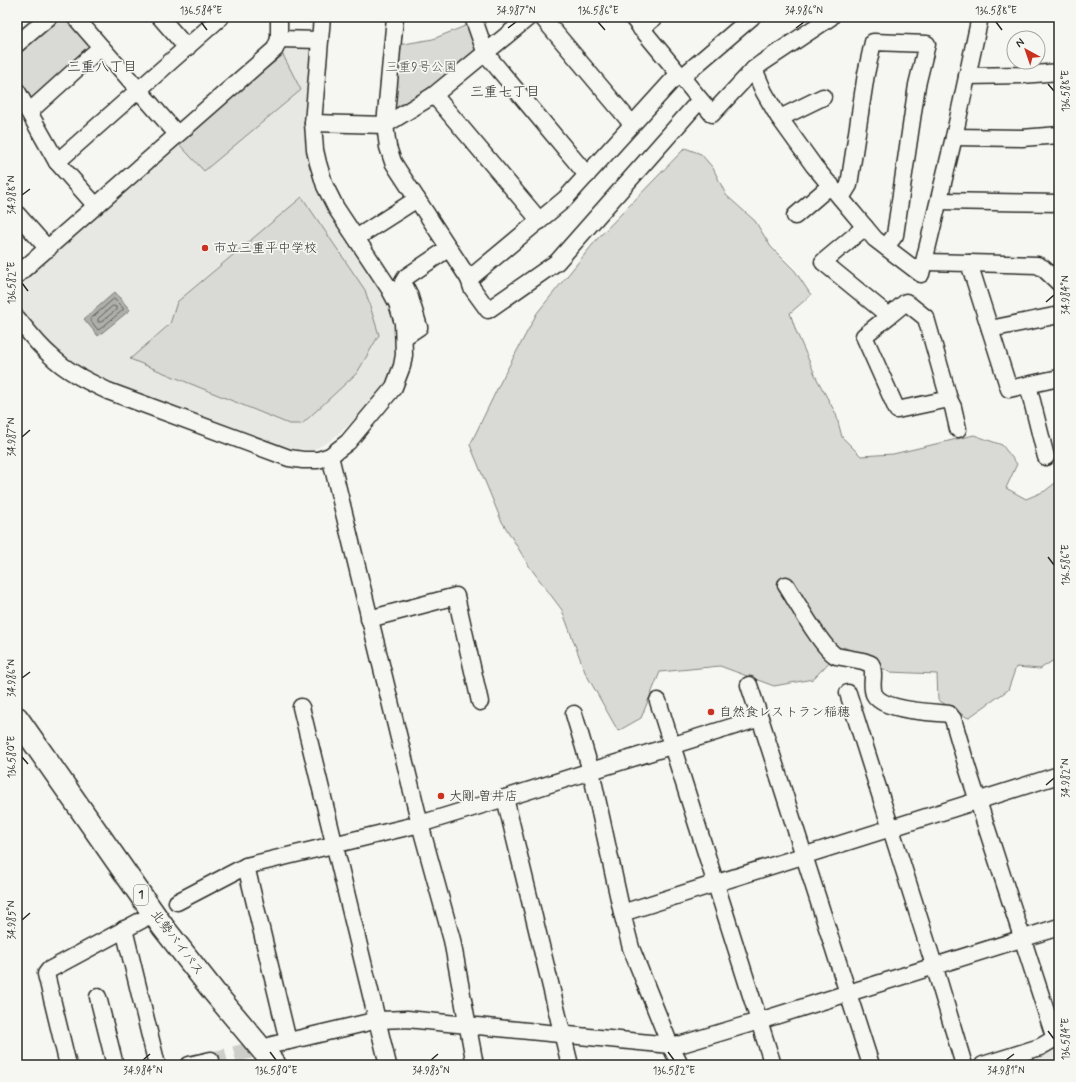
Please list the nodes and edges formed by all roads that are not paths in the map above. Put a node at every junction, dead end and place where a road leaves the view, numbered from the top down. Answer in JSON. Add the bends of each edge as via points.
{"nodes":[{"id":1,"x":49,"y":17,"type":"edge"},
{"id":2,"x":74,"y":17,"type":"edge"},
{"id":3,"x":160,"y":17,"type":"edge"},
{"id":4,"x":221,"y":17,"type":"edge"},
{"id":5,"x":279,"y":17,"type":"edge"},
{"id":6,"x":322,"y":17,"type":"edge"},
{"id":7,"x":395,"y":17,"type":"edge"},
{"id":8,"x":472,"y":17,"type":"edge"},
{"id":9,"x":529,"y":17,"type":"edge"},
{"id":10,"x":542,"y":17,"type":"edge"},
{"id":11,"x":655,"y":17,"type":"edge"},
{"id":12,"x":752,"y":17,"type":"edge"},
{"id":13,"x":831,"y":17,"type":"edge"},
{"id":14,"x":980,"y":17,"type":"edge"},
{"id":15,"x":636,"y":23,"type":"edge"},
{"id":16,"x":279,"y":39,"type":"junction"},
{"id":17,"x":320,"y":40,"type":"junction"},
{"id":18,"x":17,"y":44,"type":"edge"},
{"id":19,"x":101,"y":47,"type":"junction"},
{"id":20,"x":187,"y":48,"type":"junction"},
{"id":21,"x":486,"y":54,"type":"junction"},
{"id":22,"x":754,"y":70,"type":"junction"},
{"id":23,"x":1059,"y":72,"type":"edge"},
{"id":24,"x":680,"y":75,"type":"junction"},
{"id":25,"x":967,"y":76,"type":"junction"},
{"id":26,"x":17,"y":91,"type":"edge"},
{"id":27,"x":139,"y":91,"type":"junction"},
{"id":28,"x":434,"y":95,"type":"junction"},
{"id":29,"x":823,"y":97,"type":"dead end"},
{"id":30,"x":700,"y":100,"type":"junction"},
{"id":31,"x":29,"y":112,"type":"junction"},
{"id":32,"x":780,"y":118,"type":"junction"},
{"id":33,"x":313,"y":123,"type":"junction"},
{"id":34,"x":632,"y":124,"type":"junction"},
{"id":35,"x":385,"y":125,"type":"junction"},
{"id":36,"x":176,"y":134,"type":"junction"},
{"id":37,"x":1059,"y":135,"type":"edge"},
{"id":38,"x":954,"y":137,"type":"junction"},
{"id":39,"x":57,"y":162,"type":"junction"},
{"id":40,"x":588,"y":175,"type":"junction"},
{"id":41,"x":831,"y":186,"type":"junction"},
{"id":42,"x":841,"y":198,"type":"junction"},
{"id":43,"x":417,"y":199,"type":"junction"},
{"id":44,"x":939,"y":201,"type":"junction"},
{"id":45,"x":1059,"y":202,"type":"edge"},
{"id":46,"x":96,"y":206,"type":"junction"},
{"id":47,"x":17,"y":214,"type":"edge"},
{"id":48,"x":795,"y":216,"type":"dead end"},
{"id":49,"x":540,"y":221,"type":"junction"},
{"id":50,"x":865,"y":227,"type":"junction"},
{"id":51,"x":356,"y":238,"type":"junction"},
{"id":52,"x":886,"y":247,"type":"junction"},
{"id":53,"x":449,"y":248,"type":"junction"},
{"id":54,"x":48,"y":249,"type":"junction"},
{"id":55,"x":925,"y":262,"type":"junction"},
{"id":56,"x":969,"y":263,"type":"junction"},
{"id":57,"x":17,"y":275,"type":"edge"},
{"id":58,"x":469,"y":279,"type":"junction"},
{"id":59,"x":1059,"y":283,"type":"edge"},
{"id":60,"x":1059,"y":315,"type":"edge"},
{"id":61,"x":889,"y":316,"type":"junction"},
{"id":62,"x":17,"y":318,"type":"edge"},
{"id":63,"x":990,"y":329,"type":"junction"},
{"id":64,"x":404,"y":337,"type":"junction"},
{"id":65,"x":1059,"y":378,"type":"edge"},
{"id":66,"x":1028,"y":385,"type":"junction"},
{"id":67,"x":949,"y":399,"type":"junction"},
{"id":68,"x":958,"y":429,"type":"dead end"},
{"id":69,"x":330,"y":456,"type":"junction"},
{"id":70,"x":1046,"y":457,"type":"dead end"},
{"id":71,"x":786,"y":585,"type":"dead end"},
{"id":72,"x":369,"y":619,"type":"junction"},
{"id":73,"x":749,"y":685,"type":"dead end"},
{"id":74,"x":848,"y":693,"type":"dead end"},
{"id":75,"x":658,"y":701,"type":"dead end"},
{"id":76,"x":480,"y":702,"type":"dead end"},
{"id":77,"x":301,"y":707,"type":"dead end"},
{"id":78,"x":574,"y":714,"type":"dead end"},
{"id":79,"x":17,"y":718,"type":"edge"},
{"id":80,"x":760,"y":718,"type":"junction"},
{"id":81,"x":673,"y":746,"type":"junction"},
{"id":82,"x":591,"y":771,"type":"junction"},
{"id":83,"x":1059,"y":775,"type":"edge"},
{"id":84,"x":505,"y":798,"type":"junction"},
{"id":85,"x":978,"y":801,"type":"junction"},
{"id":86,"x":420,"y":824,"type":"junction"},
{"id":87,"x":891,"y":828,"type":"junction"},
{"id":88,"x":335,"y":843,"type":"junction"},
{"id":89,"x":803,"y":856,"type":"junction"},
{"id":90,"x":246,"y":866,"type":"junction"},
{"id":91,"x":715,"y":884,"type":"junction"},
{"id":92,"x":177,"y":902,"type":"dead end"},
{"id":93,"x":622,"y":913,"type":"junction"},
{"id":94,"x":142,"y":920,"type":"dead end"},
{"id":95,"x":1059,"y":927,"type":"edge"},
{"id":96,"x":124,"y":929,"type":"junction"},
{"id":97,"x":1022,"y":938,"type":"junction"},
{"id":98,"x":934,"y":965,"type":"junction"},
{"id":99,"x":847,"y":993,"type":"junction"},
{"id":100,"x":98,"y":997,"type":"dead end"},
{"id":101,"x":378,"y":1020,"type":"junction"},
{"id":102,"x":759,"y":1021,"type":"junction"},
{"id":103,"x":468,"y":1024,"type":"junction"},
{"id":104,"x":563,"y":1035,"type":"junction"},
{"id":105,"x":1057,"y":1037,"type":"edge"},
{"id":106,"x":288,"y":1041,"type":"junction"},
{"id":107,"x":670,"y":1045,"type":"junction"},
{"id":108,"x":273,"y":1055,"type":"edge"},
{"id":109,"x":1012,"y":1061,"type":"edge"},
{"id":110,"x":68,"y":1065,"type":"edge"},
{"id":111,"x":115,"y":1065,"type":"edge"},
{"id":112,"x":157,"y":1065,"type":"edge"},
{"id":113,"x":388,"y":1065,"type":"edge"},
{"id":114,"x":475,"y":1065,"type":"edge"},
{"id":115,"x":570,"y":1065,"type":"edge"},
{"id":116,"x":680,"y":1065,"type":"edge"},
{"id":117,"x":773,"y":1065,"type":"edge"},
{"id":118,"x":871,"y":1065,"type":"edge"},
{"id":119,"x":964,"y":1065,"type":"edge"},
{"id":120,"x":983,"y":1065,"type":"edge"}],
"edges":[{"from":1,"to":18,"type":"street"},
{"from":2,"to":19,"type":"street"},
{"from":3,"to":20,"type":"street"},
{"from":4,"to":20,"type":"street"},
{"from":5,"to":16,"type":"street"},
{"from":6,"to":17,"type":"street"},
{"from":7,"to":35,"type":"street"},
{"from":8,"to":21,"type":"street"},
{"from":9,"to":21,"type":"street"},
{"from":10,"to":34,"type":"street"},
{"from":11,"to":15,"type":"street"},
{"from":12,"to":24,"type":"street"},
{"from":13,"to":22,"type":"street"},
{"from":14,"to":25,"type":"street"},
{"from":15,"to":24,"type":"street"},
{"from":16,"to":17,"type":"street"},
{"from":16,"to":36,"type":"street","via":[[275,49]]},
{"from":17,"to":33,"type":"street"},
{"from":19,"to":27,"type":"street"},
{"from":19,"to":31,"type":"street"},
{"from":20,"to":27,"type":"street"},
{"from":21,"to":28,"type":"street"},
{"from":21,"to":40,"type":"street"},
{"from":22,"to":30,"type":"street","via":[[712,114]]},
{"from":22,"to":32,"type":"street"},
{"from":23,"to":25,"type":"street"},
{"from":24,"to":30,"type":"street"},
{"from":24,"to":34,"type":"street"},
{"from":25,"to":38,"type":"street"},
{"from":26,"to":31,"type":"street"},
{"from":27,"to":36,"type":"street"},
{"from":27,"to":39,"type":"street"},
{"from":28,"to":35,"type":"street"},
{"from":28,"to":49,"type":"street"},
{"from":29,"to":32,"type":"street"},
{"from":30,"to":58,"type":"street","via":[[557,262],[488,310],[472,288]]},
{"from":31,"to":39,"type":"street"},
{"from":32,"to":41,"type":"street"},
{"from":33,"to":35,"type":"street"},
{"from":33,"to":51,"type":"street","via":[[315,150],[325,186]]},
{"from":34,"to":40,"type":"street"},
{"from":35,"to":43,"type":"street","via":[[386,140],[393,162]]},
{"from":36,"to":46,"type":"street"},
{"from":37,"to":38,"type":"street","via":[[1022,138]]},
{"from":38,"to":44,"type":"street"},
{"from":39,"to":46,"type":"street"},
{"from":40,"to":49,"type":"street"},
{"from":41,"to":42,"type":"street"},
{"from":41,"to":48,"type":"street"},
{"from":42,"to":50,"type":"street"},
{"from":42,"to":52,"type":"street","via":[[849,185],[873,42],[926,44],[917,85],[895,235]]},
{"from":43,"to":51,"type":"street"},
{"from":43,"to":53,"type":"street"},
{"from":44,"to":45,"type":"street"},
{"from":44,"to":55,"type":"street"},
{"from":46,"to":54,"type":"street"},
{"from":47,"to":54,"type":"street"},
{"from":49,"to":58,"type":"street"},
{"from":50,"to":52,"type":"street"},
{"from":50,"to":61,"type":"street","via":[[823,262]]},
{"from":51,"to":64,"type":"street","via":[[393,295],[400,311]]},
{"from":52,"to":55,"type":"street","via":[[921,274]]},
{"from":53,"to":58,"type":"street"},
{"from":53,"to":64,"type":"street","via":[[406,277],[403,282],[419,327]]},
{"from":54,"to":57,"type":"street"},
{"from":55,"to":56,"type":"street"},
{"from":56,"to":59,"type":"street","via":[[1037,265]]},
{"from":56,"to":63,"type":"street"},
{"from":60,"to":63,"type":"street"},
{"from":61,"to":67,"type":"street","via":[[906,302],[926,318]]},
{"from":61,"to":67,"type":"street","via":[[864,336],[897,410]]},
{"from":62,"to":69,"type":"street","via":[[51,356],[83,379],[108,391],[289,458],[318,460]]},
{"from":63,"to":66,"type":"street","via":[[1009,389]]},
{"from":64,"to":69,"type":"street","via":[[402,366],[394,387],[348,442]]},
{"from":65,"to":66,"type":"street"},
{"from":66,"to":70,"type":"street"},
{"from":67,"to":68,"type":"street"},
{"from":69,"to":72,"type":"street"},
{"from":71,"to":85,"type":"street","via":[[832,654],[871,664],[876,698],[890,706],[949,714],[953,719]]},
{"from":72,"to":76,"type":"street","via":[[456,596]]},
{"from":72,"to":86,"type":"street"},
{"from":73,"to":80,"type":"street"},
{"from":74,"to":87,"type":"street"},
{"from":75,"to":81,"type":"street"},
{"from":77,"to":88,"type":"street"},
{"from":78,"to":82,"type":"street"},
{"from":79,"to":108,"type":"highway","name":"北勢バイパス","number":"1","via":[[163,927],[214,992]]},
{"from":80,"to":81,"type":"street"},
{"from":80,"to":89,"type":"street"},
{"from":81,"to":82,"type":"street"},
{"from":81,"to":91,"type":"street"},
{"from":82,"to":84,"type":"street"},
{"from":82,"to":93,"type":"street"},
{"from":83,"to":85,"type":"street"},
{"from":84,"to":86,"type":"street"},
{"from":84,"to":104,"type":"street"},
{"from":85,"to":87,"type":"street"},
{"from":85,"to":97,"type":"street"},
{"from":86,"to":88,"type":"street"},
{"from":86,"to":103,"type":"street","via":[[452,940]]},
{"from":87,"to":89,"type":"street"},
{"from":87,"to":98,"type":"street"},
{"from":88,"to":90,"type":"street"},
{"from":88,"to":101,"type":"street"},
{"from":89,"to":91,"type":"street"},
{"from":89,"to":99,"type":"street"},
{"from":90,"to":92,"type":"street"},
{"from":90,"to":106,"type":"street"},
{"from":91,"to":93,"type":"street"},
{"from":91,"to":102,"type":"street"},
{"from":93,"to":107,"type":"street","via":[[631,948]]},
{"from":94,"to":96,"type":"street"},
{"from":95,"to":97,"type":"street"},
{"from":96,"to":110,"type":"street","via":[[48,970],[46,974]]},
{"from":96,"to":112,"type":"street"},
{"from":97,"to":98,"type":"street"},
{"from":97,"to":105,"type":"street"},
{"from":98,"to":99,"type":"street"},
{"from":98,"to":119,"type":"street"},
{"from":99,"to":102,"type":"street"},
{"from":99,"to":118,"type":"street"},
{"from":100,"to":111,"type":"street"},
{"from":101,"to":103,"type":"street","via":[[407,1019]]},
{"from":101,"to":106,"type":"street"},
{"from":101,"to":113,"type":"street"},
{"from":102,"to":107,"type":"street","via":[[682,1044]]},
{"from":102,"to":117,"type":"street"},
{"from":103,"to":104,"type":"street"},
{"from":103,"to":114,"type":"street"},
{"from":104,"to":107,"type":"street"},
{"from":104,"to":115,"type":"street"},
{"from":105,"to":109,"type":"street"},
{"from":106,"to":108,"type":"street"},
{"from":107,"to":116,"type":"street"},
{"from":109,"to":120,"type":"street"}]}
